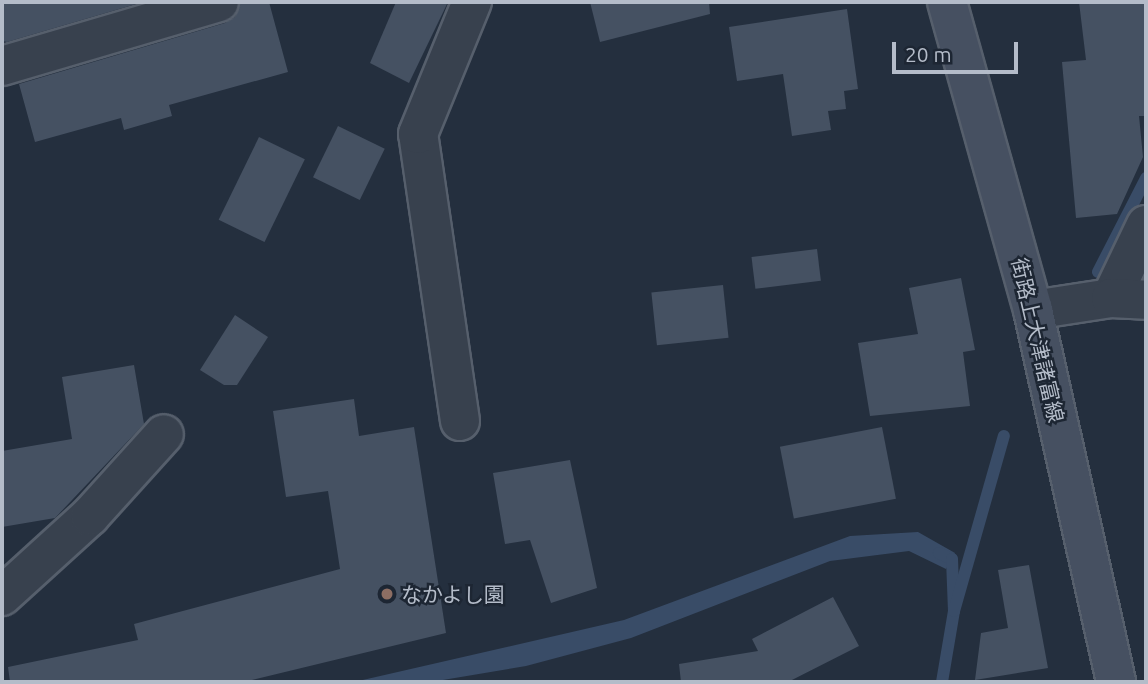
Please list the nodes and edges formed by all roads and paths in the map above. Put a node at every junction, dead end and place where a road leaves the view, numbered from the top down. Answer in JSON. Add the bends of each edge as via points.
{"nodes":[{"id":1,"x":219,"y":2,"type":"edge"},
{"id":2,"x":472,"y":2,"type":"edge"},
{"id":3,"x":947,"y":2,"type":"edge"},
{"id":4,"x":2,"y":66,"type":"edge"},
{"id":5,"x":1146,"y":225,"type":"edge"},
{"id":6,"x":1129,"y":299,"type":"edge"},
{"id":7,"x":1033,"y":310,"type":"junction"},
{"id":8,"x":460,"y":421,"type":"dead end"},
{"id":9,"x":164,"y":434,"type":"dead end"},
{"id":10,"x":2,"y":596,"type":"edge"},
{"id":11,"x":1116,"y":682,"type":"edge"}],
"edges":[{"from":1,"to":4,"type":"street"},
{"from":2,"to":8,"type":"street","via":[[418,134]]},
{"from":3,"to":7,"type":"street","name":"街路上大津諸富線"},
{"from":5,"to":6,"type":"street"},
{"from":6,"to":7,"type":"street"},
{"from":7,"to":11,"type":"street","name":"街路上大津諸富線"},
{"from":9,"to":10,"type":"street","via":[[90,516]]}]}
